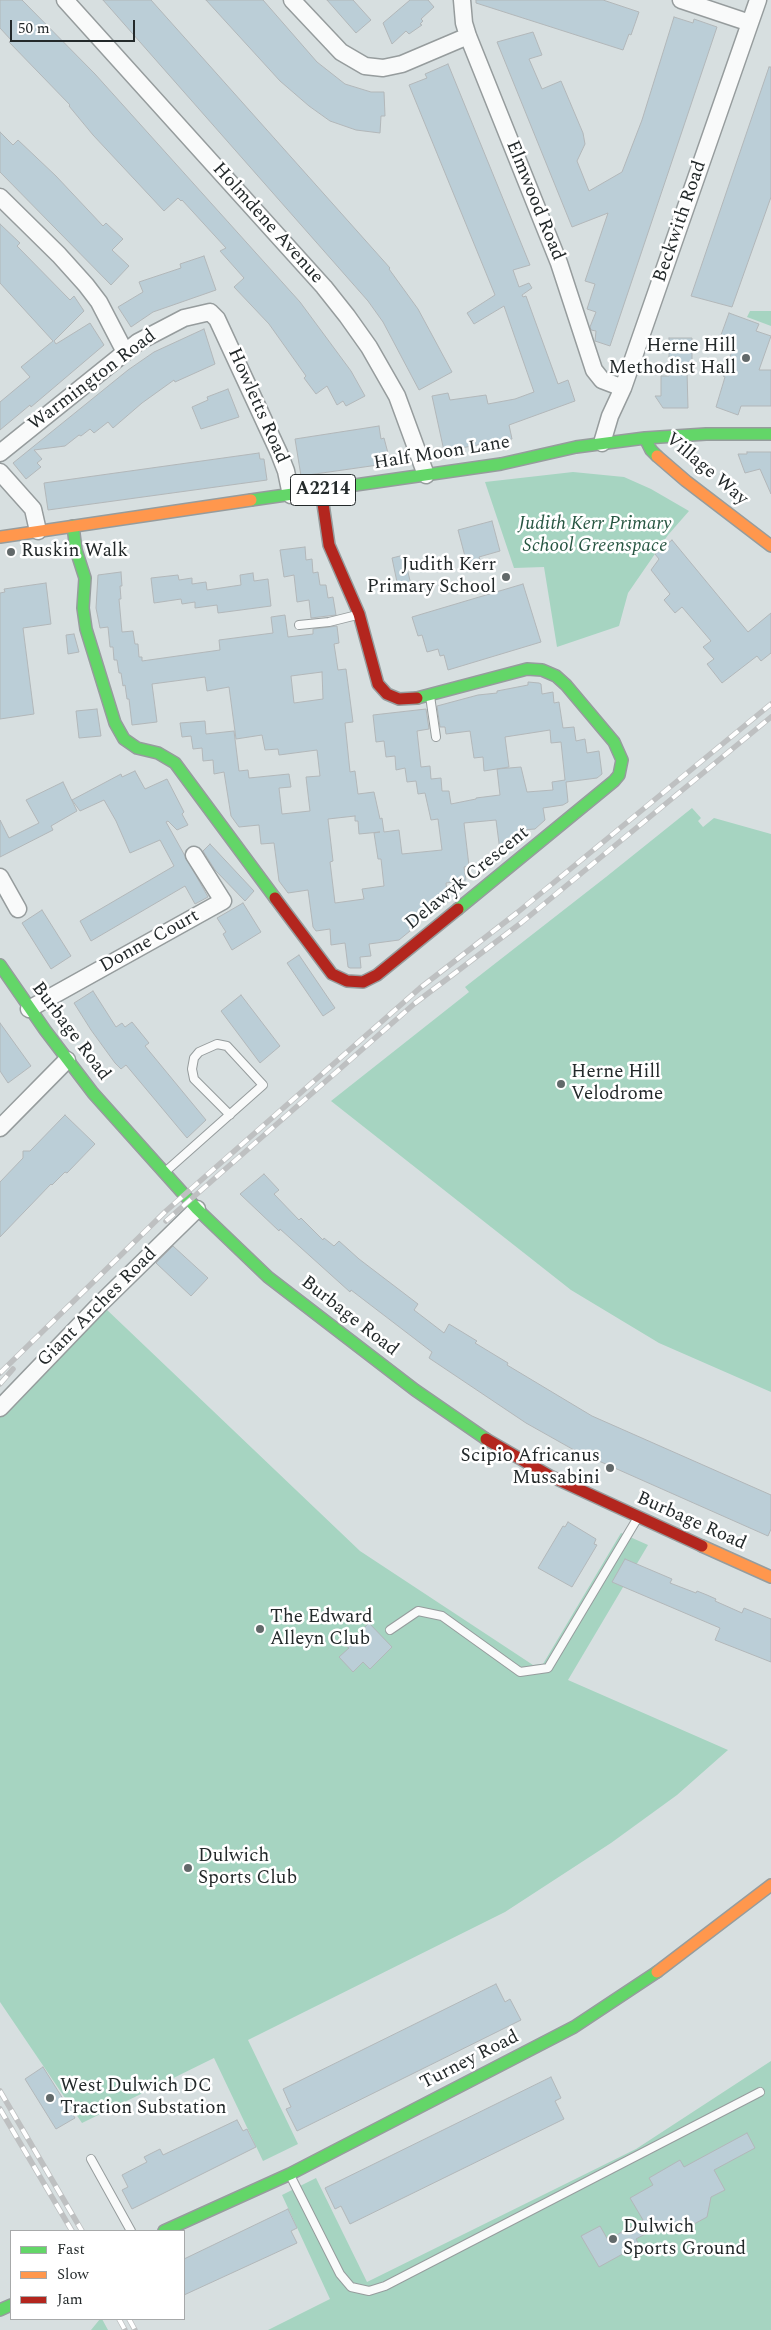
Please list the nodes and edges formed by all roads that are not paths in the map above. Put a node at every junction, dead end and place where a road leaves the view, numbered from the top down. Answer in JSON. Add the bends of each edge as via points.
{"nodes":[{"id":1,"x":65,"y":0,"type":"edge"},
{"id":2,"x":292,"y":0,"type":"edge"},
{"id":3,"x":462,"y":0,"type":"edge"},
{"id":4,"x":681,"y":0,"type":"edge"},
{"id":5,"x":758,"y":0,"type":"edge"},
{"id":6,"x":750,"y":23,"type":"junction"},
{"id":7,"x":468,"y":36,"type":"junction"},
{"id":8,"x":0,"y":197,"type":"edge"},
{"id":9,"x":217,"y":319,"type":"joint"},
{"id":10,"x":125,"y":352,"type":"junction"},
{"id":11,"x":623,"y":388,"type":"junction"},
{"id":12,"x":771,"y":434,"type":"edge"},
{"id":13,"x":645,"y":438,"type":"junction"},
{"id":14,"x":602,"y":443,"type":"junction"},
{"id":15,"x":0,"y":453,"type":"edge"},
{"id":16,"x":0,"y":472,"type":"edge"},
{"id":17,"x":426,"y":475,"type":"junction"},
{"id":18,"x":321,"y":490,"type":"junction"},
{"id":19,"x":291,"y":495,"type":"junction"},
{"id":20,"x":73,"y":526,"type":"junction"},
{"id":21,"x":38,"y":531,"type":"junction"},
{"id":22,"x":0,"y":537,"type":"edge"},
{"id":23,"x":771,"y":546,"type":"edge"},
{"id":24,"x":358,"y":614,"type":"junction"},
{"id":25,"x":299,"y":625,"type":"dead end"},
{"id":26,"x":429,"y":694,"type":"junction"},
{"id":27,"x":436,"y":737,"type":"dead end"},
{"id":28,"x":194,"y":855,"type":"dead end"},
{"id":29,"x":0,"y":877,"type":"edge"},
{"id":30,"x":18,"y":909,"type":"dead end"},
{"id":31,"x":0,"y":965,"type":"edge"},
{"id":32,"x":29,"y":1009,"type":"junction"},
{"id":33,"x":67,"y":1060,"type":"junction"},
{"id":34,"x":230,"y":1115,"type":"junction"},
{"id":35,"x":0,"y":1128,"type":"edge"},
{"id":36,"x":164,"y":1174,"type":"junction"},
{"id":37,"x":197,"y":1209,"type":"junction"},
{"id":38,"x":0,"y":1408,"type":"edge"},
{"id":39,"x":637,"y":1518,"type":"junction"},
{"id":40,"x":769,"y":1573,"type":"edge"},
{"id":41,"x":390,"y":1630,"type":"dead end"},
{"id":42,"x":771,"y":1885,"type":"edge"},
{"id":43,"x":760,"y":2092,"type":"dead end"},
{"id":44,"x":91,"y":2159,"type":"dead end"},
{"id":45,"x":290,"y":2174,"type":"junction"},
{"id":46,"x":130,"y":2230,"type":"edge"},
{"id":47,"x":166,"y":2230,"type":"edge"}],
"edges":[{"from":1,"to":17,"type":"street","name":"Holmdene Avenue","via":[[352,321],[397,396]]},
{"from":2,"to":7,"type":"street","via":[[341,52],[365,66],[383,68],[402,64]]},
{"from":3,"to":7,"type":"street","name":"Elmwood Road"},
{"from":4,"to":6,"type":"street"},
{"from":5,"to":6,"type":"street","name":"Beckwith Road"},
{"from":6,"to":11,"type":"street","name":"Beckwith Road"},
{"from":7,"to":11,"type":"street","name":"Elmwood Road","via":[[560,263],[594,370],[602,380]]},
{"from":8,"to":10,"type":"street","via":[[86,284]]},
{"from":9,"to":10,"type":"street","name":"Warmington Road","via":[[210,312],[184,318],[152,333]]},
{"from":9,"to":19,"type":"street","name":"Howletts Road","via":[[279,453]]},
{"from":10,"to":15,"type":"street","name":"Warmington Road"},
{"from":11,"to":14,"type":"street","name":"Beckwith Road"},
{"from":12,"to":13,"type":"street","name":"Half Moon Lane"},
{"from":13,"to":14,"type":"street","name":"Half Moon Lane","number":"A2214"},
{"from":13,"to":23,"type":"street","name":"Village Way","via":[[652,450],[686,481]]},
{"from":14,"to":17,"type":"street","name":"Half Moon Lane","number":"A2214","via":[[501,464]]},
{"from":16,"to":21,"type":"street","via":[[33,510]]},
{"from":17,"to":18,"type":"street","name":"Half Moon Lane","number":"A2214"},
{"from":18,"to":19,"type":"street","name":"Half Moon Lane","number":"A2214"},
{"from":18,"to":24,"type":"street","name":"Delawyk Crescent","via":[[329,545]]},
{"from":19,"to":20,"type":"street","name":"Half Moon Lane","number":"A2214"},
{"from":20,"to":21,"type":"street","name":"Half Moon Lane","number":"A2214"},
{"from":20,"to":26,"type":"street","name":"Delawyk Crescent","via":[[85,578],[83,608],[86,629],[115,723],[124,739],[137,748],[166,758],[181,770],[332,974],[347,981],[363,982],[377,975],[614,781],[622,767],[620,752],[614,742],[566,685],[549,672],[527,669]]},
{"from":21,"to":22,"type":"street","name":"Half Moon Lane","number":"A2214"},
{"from":24,"to":25,"type":"lane","via":[[329,622]]},
{"from":24,"to":26,"type":"street","name":"Delawyk Crescent","via":[[375,675],[383,690],[399,699]]},
{"from":26,"to":27,"type":"lane"},
{"from":28,"to":32,"type":"street","name":"Donne Court","via":[[222,901]]},
{"from":29,"to":30,"type":"street"},
{"from":31,"to":32,"type":"street","name":"Burbage Road"},
{"from":32,"to":33,"type":"street","name":"Burbage Road"},
{"from":33,"to":35,"type":"street"},
{"from":33,"to":36,"type":"street","name":"Burbage Road"},
{"from":34,"to":34,"type":"lane","via":[[263,1085],[226,1046],[217,1044],[200,1052],[194,1058],[192,1069],[194,1079]]},
{"from":34,"to":36,"type":"lane"},
{"from":36,"to":37,"type":"street","name":"Burbage Road"},
{"from":37,"to":38,"type":"street","name":"Giant Arches Road"},
{"from":37,"to":39,"type":"street","name":"Burbage Road","via":[[268,1277],[422,1396],[484,1438],[550,1476]]},
{"from":39,"to":40,"type":"street","name":"Burbage Road"},
{"from":39,"to":41,"type":"lane","via":[[548,1668],[520,1672],[442,1616],[418,1611]]},
{"from":42,"to":45,"type":"street","name":"Turney Road","via":[[642,1982],[574,2027]]},
{"from":43,"to":45,"type":"lane","via":[[385,2286],[369,2291],[351,2287],[340,2274]]},
{"from":44,"to":46,"type":"lane"},
{"from":45,"to":47,"type":"street","name":"Turney Road"}]}
